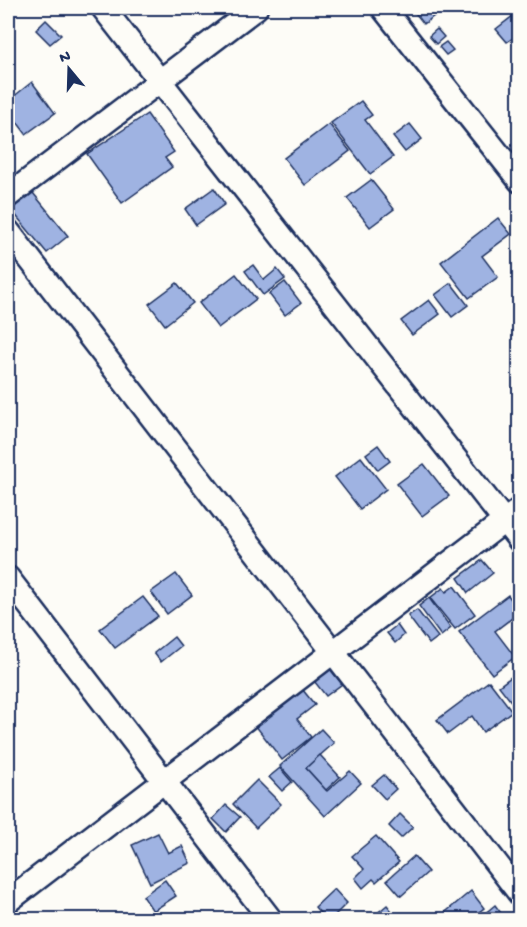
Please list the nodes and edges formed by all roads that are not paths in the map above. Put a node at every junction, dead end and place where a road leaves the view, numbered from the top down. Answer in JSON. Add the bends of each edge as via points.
{"nodes":[{"id":1,"x":103,"y":8,"type":"edge"},
{"id":2,"x":256,"y":8,"type":"edge"},
{"id":3,"x":383,"y":8,"type":"edge"},
{"id":4,"x":159,"y":82,"type":"junction"},
{"id":5,"x":519,"y":181,"type":"edge"},
{"id":6,"x":8,"y":196,"type":"edge"},
{"id":7,"x":8,"y":231,"type":"edge"},
{"id":8,"x":512,"y":516,"type":"edge"},
{"id":9,"x":519,"y":541,"type":"edge"},
{"id":10,"x":8,"y":578,"type":"edge"},
{"id":11,"x":334,"y":651,"type":"junction"},
{"id":12,"x":163,"y":782,"type":"junction"},
{"id":13,"x":519,"y":894,"type":"edge"},
{"id":14,"x":8,"y":902,"type":"edge"},
{"id":15,"x":271,"y":920,"type":"edge"}],
"edges":[{"from":1,"to":4,"type":"street"},
{"from":2,"to":4,"type":"street"},
{"from":3,"to":5,"type":"street"},
{"from":4,"to":6,"type":"street"},
{"from":4,"to":8,"type":"street"},
{"from":7,"to":11,"type":"street"},
{"from":8,"to":9,"type":"street"},
{"from":8,"to":11,"type":"street"},
{"from":10,"to":12,"type":"street"},
{"from":11,"to":12,"type":"street"},
{"from":11,"to":13,"type":"street"},
{"from":12,"to":14,"type":"street"},
{"from":12,"to":15,"type":"street"}]}
